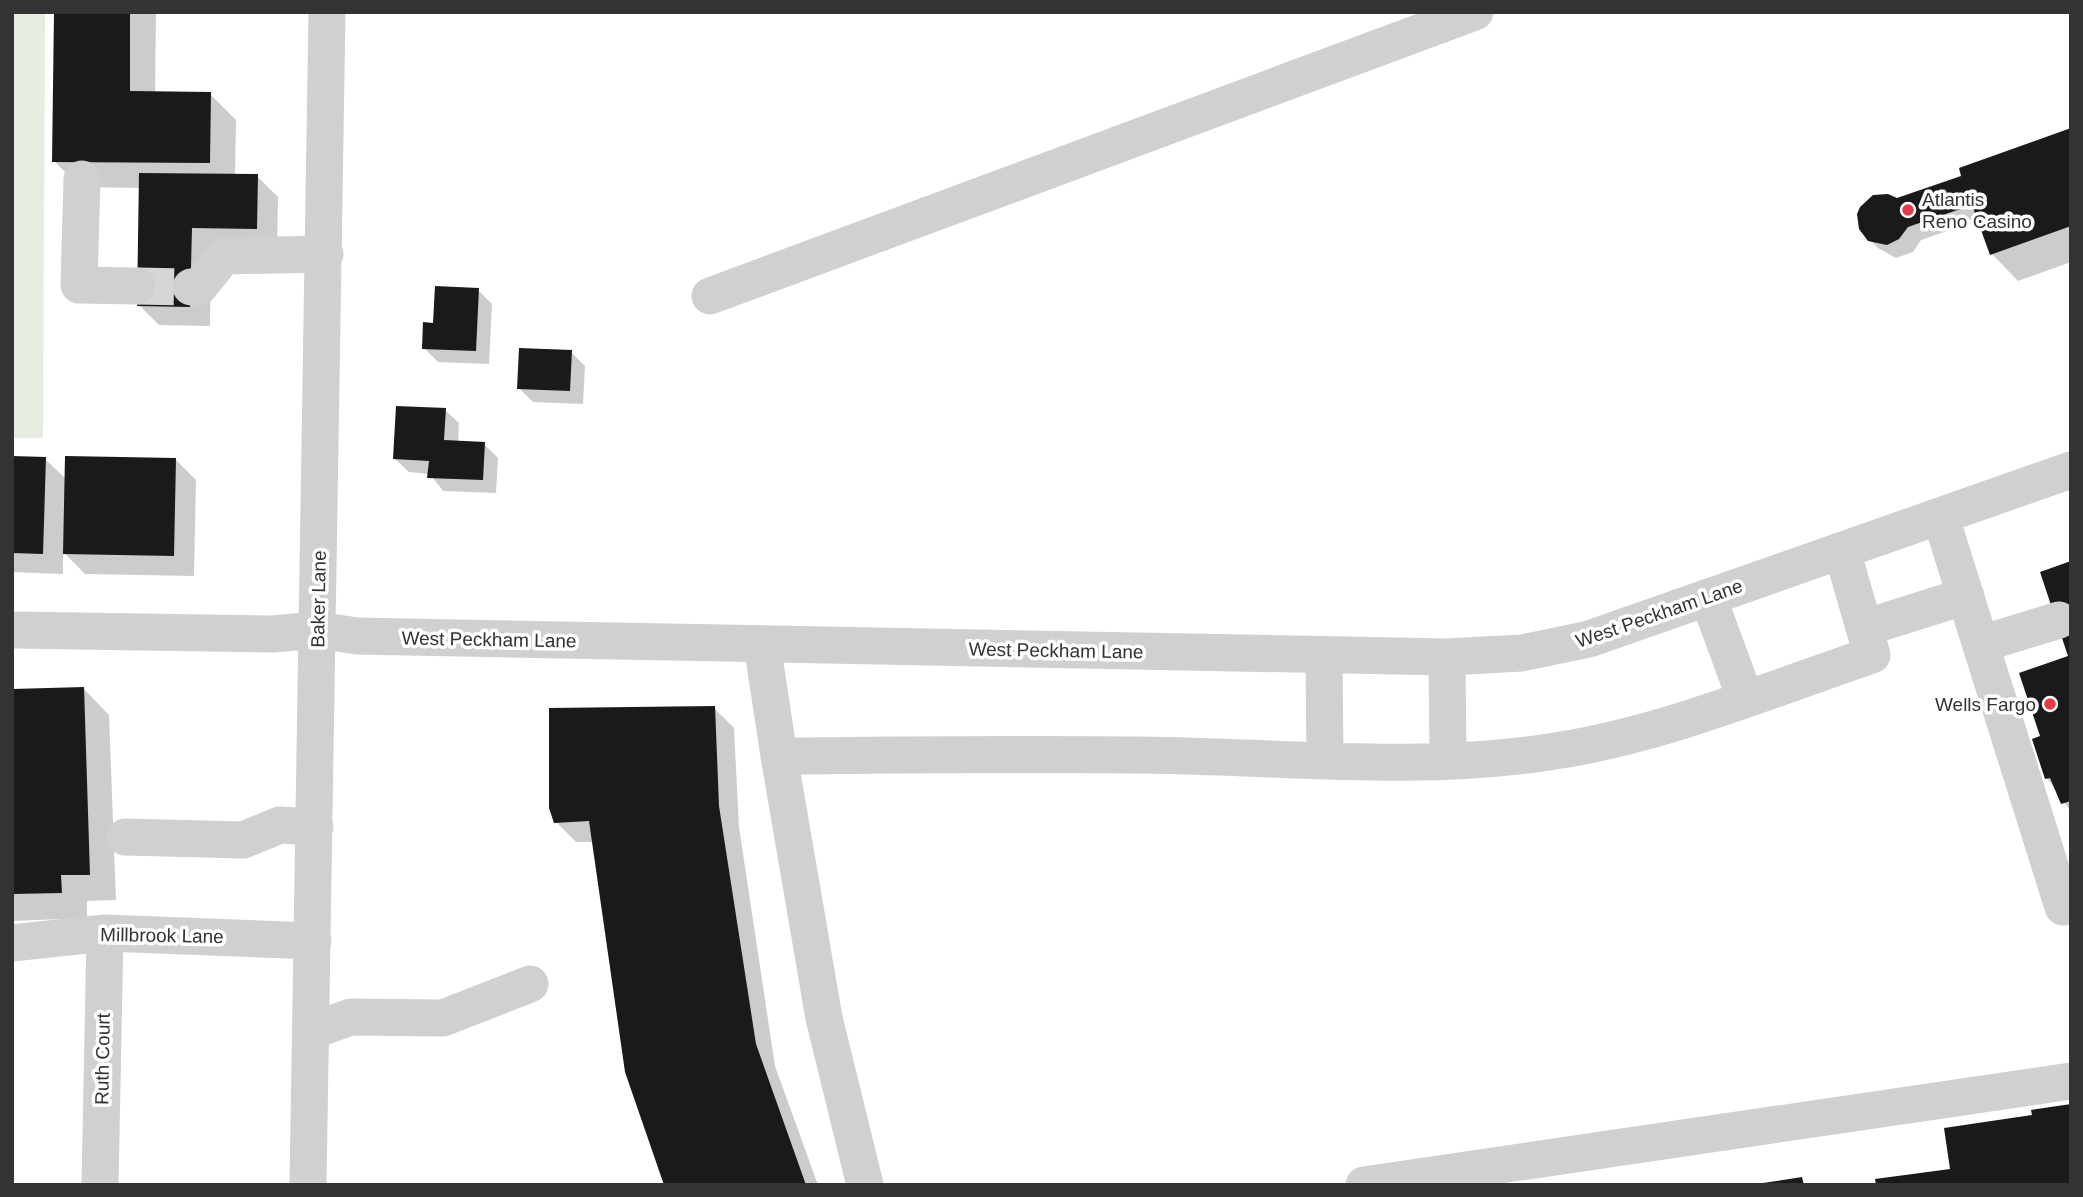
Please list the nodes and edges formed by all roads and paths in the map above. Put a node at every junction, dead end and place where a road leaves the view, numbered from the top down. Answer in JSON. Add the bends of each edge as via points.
{"nodes":[{"id":1,"x":327,"y":12,"type":"edge"},
{"id":2,"x":1475,"y":12,"type":"edge"},
{"id":3,"x":82,"y":179,"type":"dead end"},
{"id":4,"x":325,"y":254,"type":"junction"},
{"id":5,"x":137,"y":286,"type":"tunnel mouth"},
{"id":6,"x":191,"y":287,"type":"tunnel mouth"},
{"id":7,"x":710,"y":296,"type":"dead end"},
{"id":8,"x":2071,"y":470,"type":"edge"},
{"id":9,"x":1941,"y":518,"type":"junction"},
{"id":10,"x":1842,"y":551,"type":"junction"},
{"id":11,"x":1966,"y":596,"type":"junction"},
{"id":12,"x":1708,"y":597,"type":"junction"},
{"id":13,"x":2059,"y":620,"type":"dead end"},
{"id":14,"x":1864,"y":628,"type":"junction"},
{"id":15,"x":12,"y":630,"type":"edge"},
{"id":16,"x":318,"y":630,"type":"junction"},
{"id":17,"x":762,"y":644,"type":"junction"},
{"id":18,"x":1981,"y":644,"type":"junction"},
{"id":19,"x":1324,"y":654,"type":"junction"},
{"id":20,"x":1447,"y":657,"type":"junction"},
{"id":21,"x":1745,"y":698,"type":"junction"},
{"id":22,"x":779,"y":756,"type":"junction"},
{"id":23,"x":1325,"y":760,"type":"junction"},
{"id":24,"x":1448,"y":760,"type":"junction"},
{"id":25,"x":315,"y":827,"type":"junction"},
{"id":26,"x":124,"y":836,"type":"dead end"},
{"id":27,"x":2067,"y":905,"type":"edge"},
{"id":28,"x":105,"y":933,"type":"junction"},
{"id":29,"x":313,"y":941,"type":"junction"},
{"id":30,"x":12,"y":943,"type":"edge"},
{"id":31,"x":530,"y":984,"type":"dead end"},
{"id":32,"x":311,"y":1031,"type":"junction"},
{"id":33,"x":2071,"y":1081,"type":"edge"},
{"id":34,"x":100,"y":1185,"type":"edge"},
{"id":35,"x":309,"y":1185,"type":"edge"},
{"id":36,"x":864,"y":1185,"type":"edge"},
{"id":37,"x":1364,"y":1185,"type":"edge"}],
"edges":[{"from":1,"to":4,"type":"street","name":"Baker Lane"},
{"from":2,"to":7,"type":"street"},
{"from":3,"to":5,"type":"street","via":[[79,285]]},
{"from":4,"to":6,"type":"street","via":[[224,256],[199,287]]},
{"from":4,"to":16,"type":"street","name":"Baker Lane"},
{"from":8,"to":9,"type":"street","name":"West Peckham Lane"},
{"from":9,"to":10,"type":"street","name":"West Peckham Lane"},
{"from":9,"to":11,"type":"street"},
{"from":10,"to":12,"type":"street","name":"West Peckham Lane"},
{"from":10,"to":14,"type":"street"},
{"from":11,"to":14,"type":"street"},
{"from":11,"to":18,"type":"street"},
{"from":12,"to":20,"type":"street","name":"West Peckham Lane","via":[[1589,639],[1522,653]]},
{"from":12,"to":21,"type":"street"},
{"from":13,"to":18,"type":"street"},
{"from":14,"to":21,"type":"street","via":[[1871,655]]},
{"from":15,"to":16,"type":"street","name":"West Peckham Lane","via":[[273,634]]},
{"from":16,"to":17,"type":"street","name":"West Peckham Lane","via":[[357,636]]},
{"from":16,"to":25,"type":"street","name":"Baker Lane"},
{"from":17,"to":19,"type":"street","name":"West Peckham Lane"},
{"from":17,"to":22,"type":"street"},
{"from":18,"to":27,"type":"street"},
{"from":19,"to":20,"type":"street","name":"West Peckham Lane"},
{"from":19,"to":23,"type":"street"},
{"from":20,"to":24,"type":"street"},
{"from":21,"to":24,"type":"street","via":[[1627,738],[1540,754]]},
{"from":22,"to":23,"type":"street"},
{"from":22,"to":36,"type":"street","via":[[824,1018]]},
{"from":23,"to":24,"type":"street"},
{"from":25,"to":26,"type":"street","via":[[280,825],[243,840]]},
{"from":25,"to":29,"type":"street","name":"Baker Lane"},
{"from":28,"to":29,"type":"street","name":"Millbrook Lane"},
{"from":28,"to":30,"type":"street","name":"Millbrook Lane"},
{"from":28,"to":34,"type":"street","name":"Ruth Court"},
{"from":29,"to":32,"type":"street","name":"Baker Lane"},
{"from":31,"to":32,"type":"street","via":[[443,1018],[351,1017]]},
{"from":32,"to":35,"type":"street","name":"Baker Lane"},
{"from":33,"to":37,"type":"street"}]}
